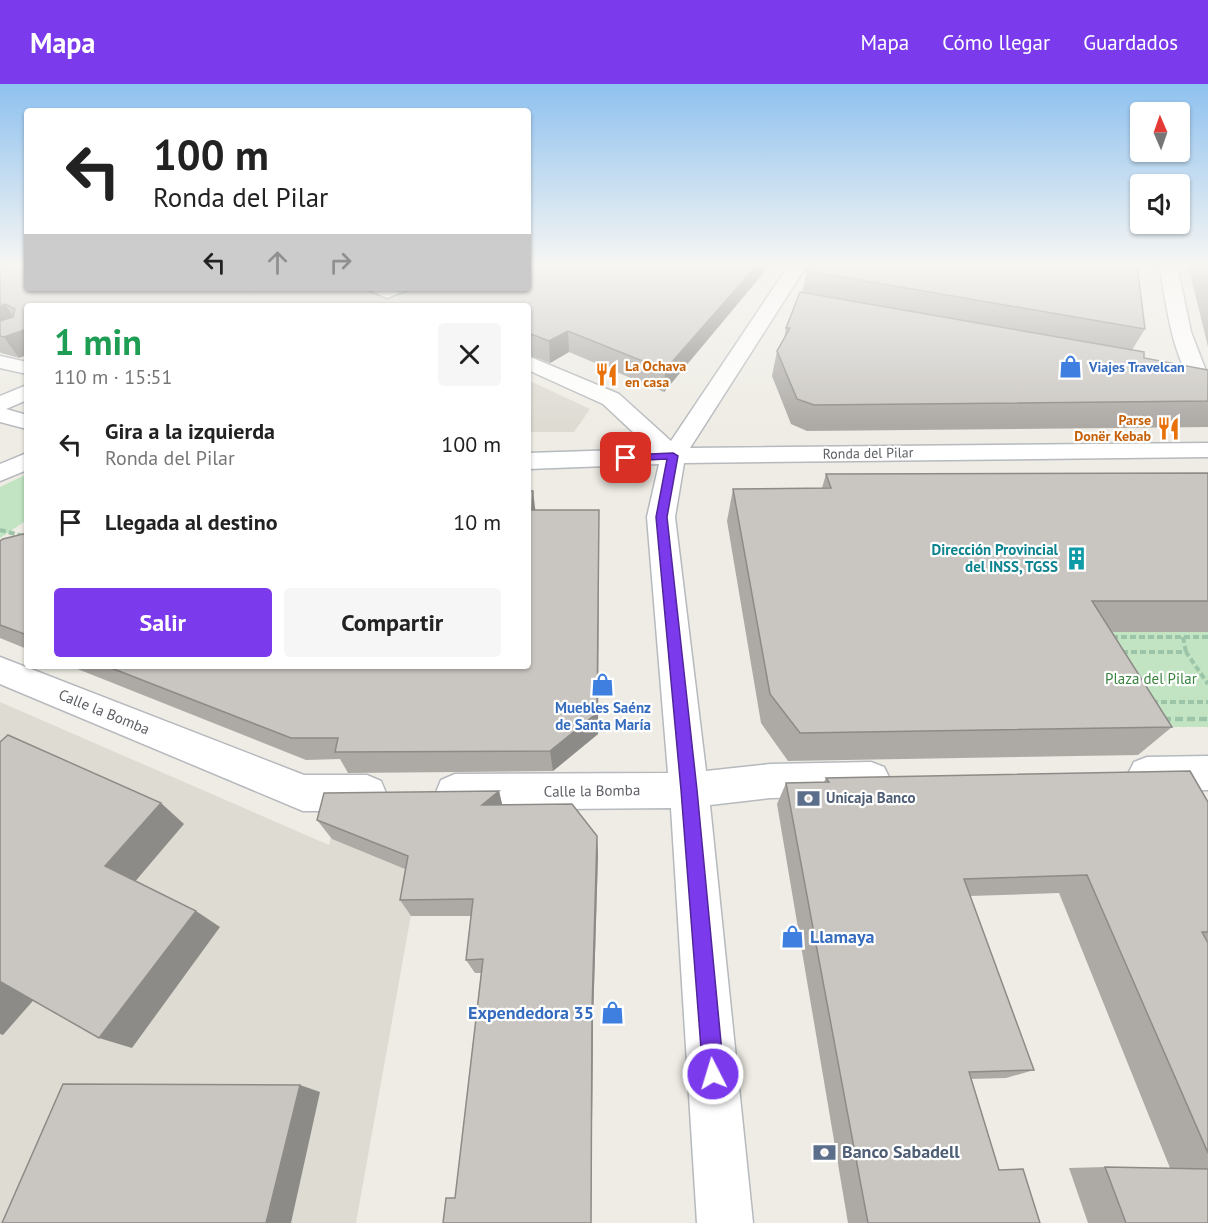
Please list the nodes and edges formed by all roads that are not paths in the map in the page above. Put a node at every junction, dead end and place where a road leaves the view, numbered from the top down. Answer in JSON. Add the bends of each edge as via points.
{"nodes":[{"id":1,"x":763,"y":318,"type":"edge"},
{"id":2,"x":1180,"y":318,"type":"edge"},
{"id":3,"x":0,"y":362,"type":"edge"},
{"id":4,"x":531,"y":363,"type":"edge"},
{"id":5,"x":24,"y":367,"type":"edge"},
{"id":6,"x":1175,"y":376,"type":"edge"},
{"id":7,"x":1203,"y":386,"type":"edge"},
{"id":8,"x":24,"y":393,"type":"edge"},
{"id":9,"x":0,"y":404,"type":"edge"},
{"id":10,"x":0,"y":415,"type":"edge"},
{"id":11,"x":24,"y":421,"type":"edge"},
{"id":12,"x":1208,"y":450,"type":"edge"},
{"id":13,"x":673,"y":456,"type":"junction"},
{"id":14,"x":531,"y":461,"type":"edge"},
{"id":15,"x":24,"y":462,"type":"edge"},
{"id":16,"x":0,"y":473,"type":"edge"},
{"id":17,"x":0,"y":670,"type":"edge"},
{"id":18,"x":1208,"y":773,"type":"edge"},
{"id":19,"x":1110,"y":775,"type":"edge"},
{"id":20,"x":910,"y":778,"type":"edge"},
{"id":21,"x":689,"y":790,"type":"junction"},
{"id":22,"x":725,"y":1223,"type":"edge"}],
"edges":[{"from":1,"to":13,"type":"street"},
{"from":2,"to":7,"type":"street","via":[[1190,363]]},
{"from":3,"to":5,"type":"street"},
{"from":4,"to":13,"type":"street","via":[[611,399]]},
{"from":6,"to":7,"type":"street"},
{"from":8,"to":9,"type":"street"},
{"from":10,"to":11,"type":"street"},
{"from":12,"to":13,"type":"street","name":"Ronda del Pilar"},
{"from":13,"to":14,"type":"street","name":"Ronda del Pilar"},
{"from":13,"to":21,"type":"street","via":[[661,517]]},
{"from":15,"to":16,"type":"street"},
{"from":17,"to":21,"type":"street","name":"Calle la Bomba","via":[[303,793]]},
{"from":18,"to":19,"type":"street"},
{"from":20,"to":21,"type":"street","name":"Calle la Bomba","via":[[770,781]]},
{"from":21,"to":22,"type":"street"}]}
